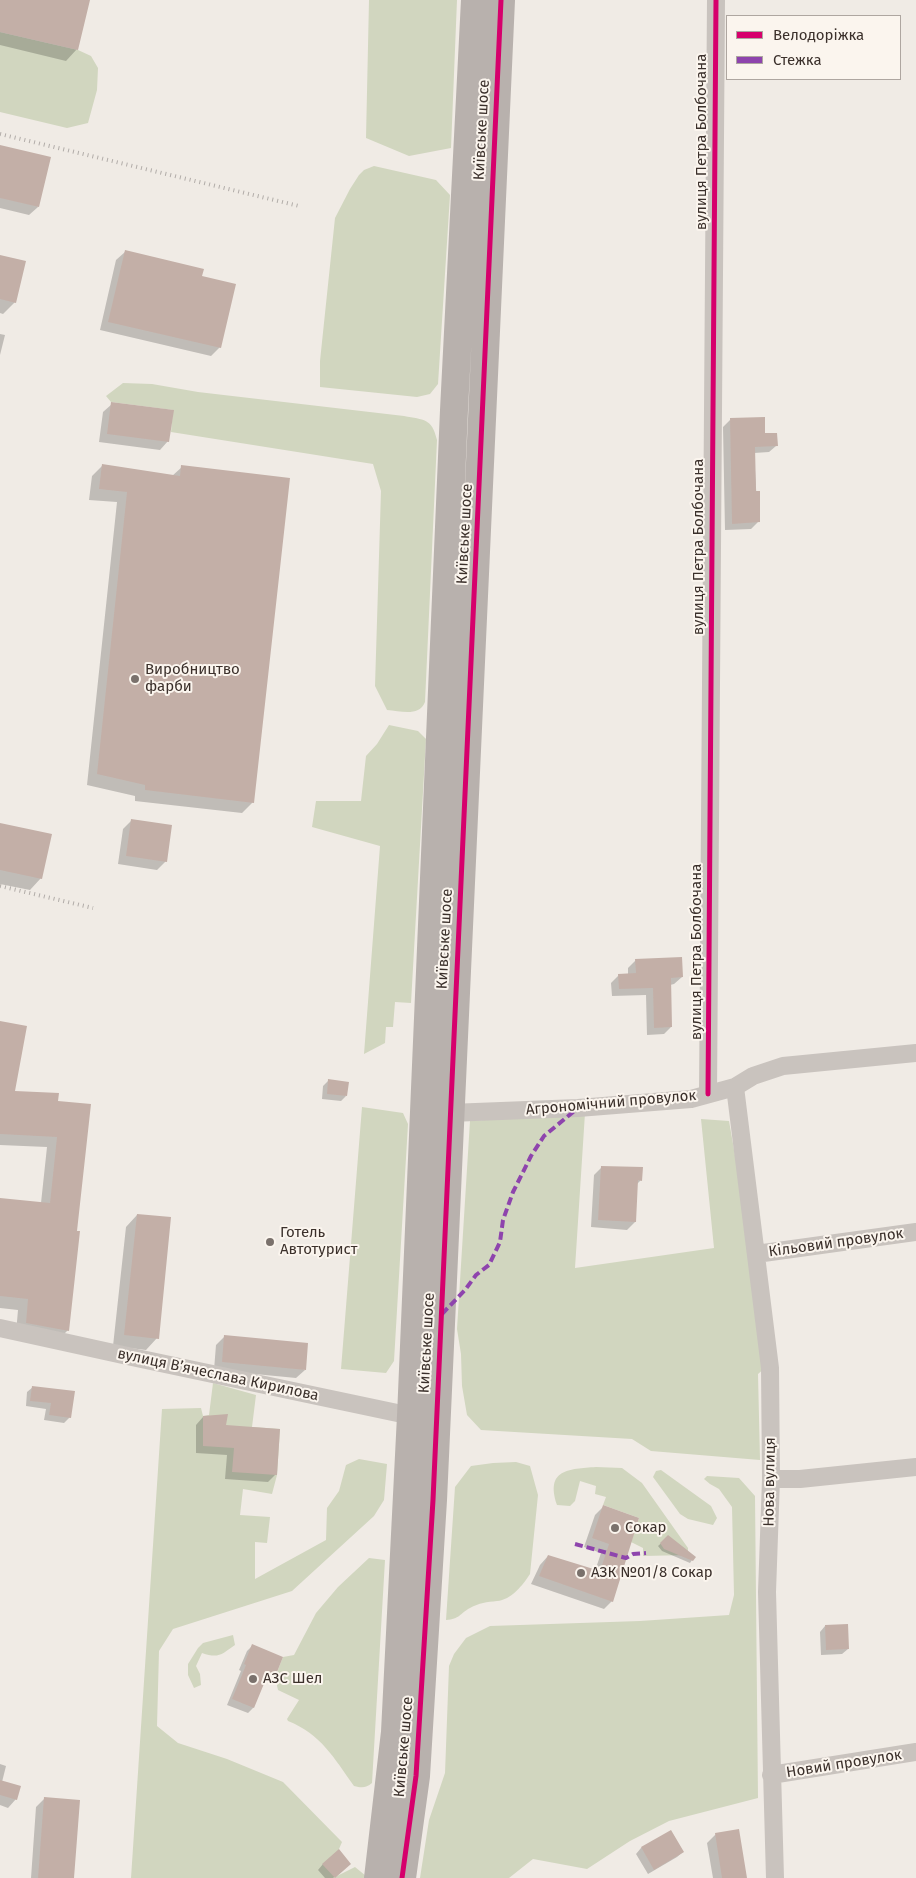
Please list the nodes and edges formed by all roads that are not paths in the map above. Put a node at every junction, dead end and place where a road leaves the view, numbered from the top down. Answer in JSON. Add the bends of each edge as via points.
{"nodes":[{"id":1,"x":475,"y":0,"type":"edge"},
{"id":2,"x":501,"y":0,"type":"edge"},
{"id":3,"x":716,"y":0,"type":"edge"},
{"id":4,"x":916,"y":1053,"type":"edge"},
{"id":5,"x":735,"y":1087,"type":"junction"},
{"id":6,"x":708,"y":1094,"type":"junction"},
{"id":7,"x":450,"y":1114,"type":"junction"},
{"id":8,"x":916,"y":1232,"type":"edge"},
{"id":9,"x":756,"y":1254,"type":"junction"},
{"id":10,"x":0,"y":1328,"type":"edge"},
{"id":11,"x":424,"y":1419,"type":"junction"},
{"id":12,"x":916,"y":1466,"type":"edge"},
{"id":13,"x":771,"y":1479,"type":"junction"},
{"id":14,"x":916,"y":1752,"type":"edge"},
{"id":15,"x":772,"y":1775,"type":"junction"},
{"id":16,"x":378,"y":1878,"type":"edge"},
{"id":17,"x":402,"y":1878,"type":"edge"},
{"id":18,"x":775,"y":1878,"type":"edge"}],
"edges":[{"from":1,"to":11,"type":"main road","via":[[453,419]]},
{"from":2,"to":7,"type":"main road","name":"Київське шосе"},
{"from":3,"to":6,"type":"street","name":"вулиця Петра Болбочана"},
{"from":4,"to":5,"type":"street","name":"Агрономічний провулок","via":[[783,1066],[753,1076]]},
{"from":5,"to":6,"type":"street","name":"Агрономічний провулок"},
{"from":5,"to":9,"type":"street","name":"Нова вулиця"},
{"from":6,"to":7,"type":"street","name":"Агрономічний провулок","via":[[691,1099],[578,1108]]},
{"from":7,"to":11,"type":"main road","name":"Київське шосе"},
{"from":8,"to":9,"type":"street","name":"Кільовий провулок"},
{"from":9,"to":13,"type":"street","name":"Нова вулиця","via":[[770,1368]]},
{"from":10,"to":11,"type":"street","name":"вулиця Вʼячеслава Кирилова"},
{"from":11,"to":16,"type":"main road"},
{"from":11,"to":17,"type":"main road","name":"Київське шосе","via":[[426,1632],[416,1776]]},
{"from":12,"to":13,"type":"street","via":[[800,1479]]},
{"from":13,"to":15,"type":"street","name":"Нова вулиця","via":[[768,1592]]},
{"from":14,"to":15,"type":"street","name":"Новий провулок"},
{"from":15,"to":18,"type":"street","name":"Нова вулиця"}]}
